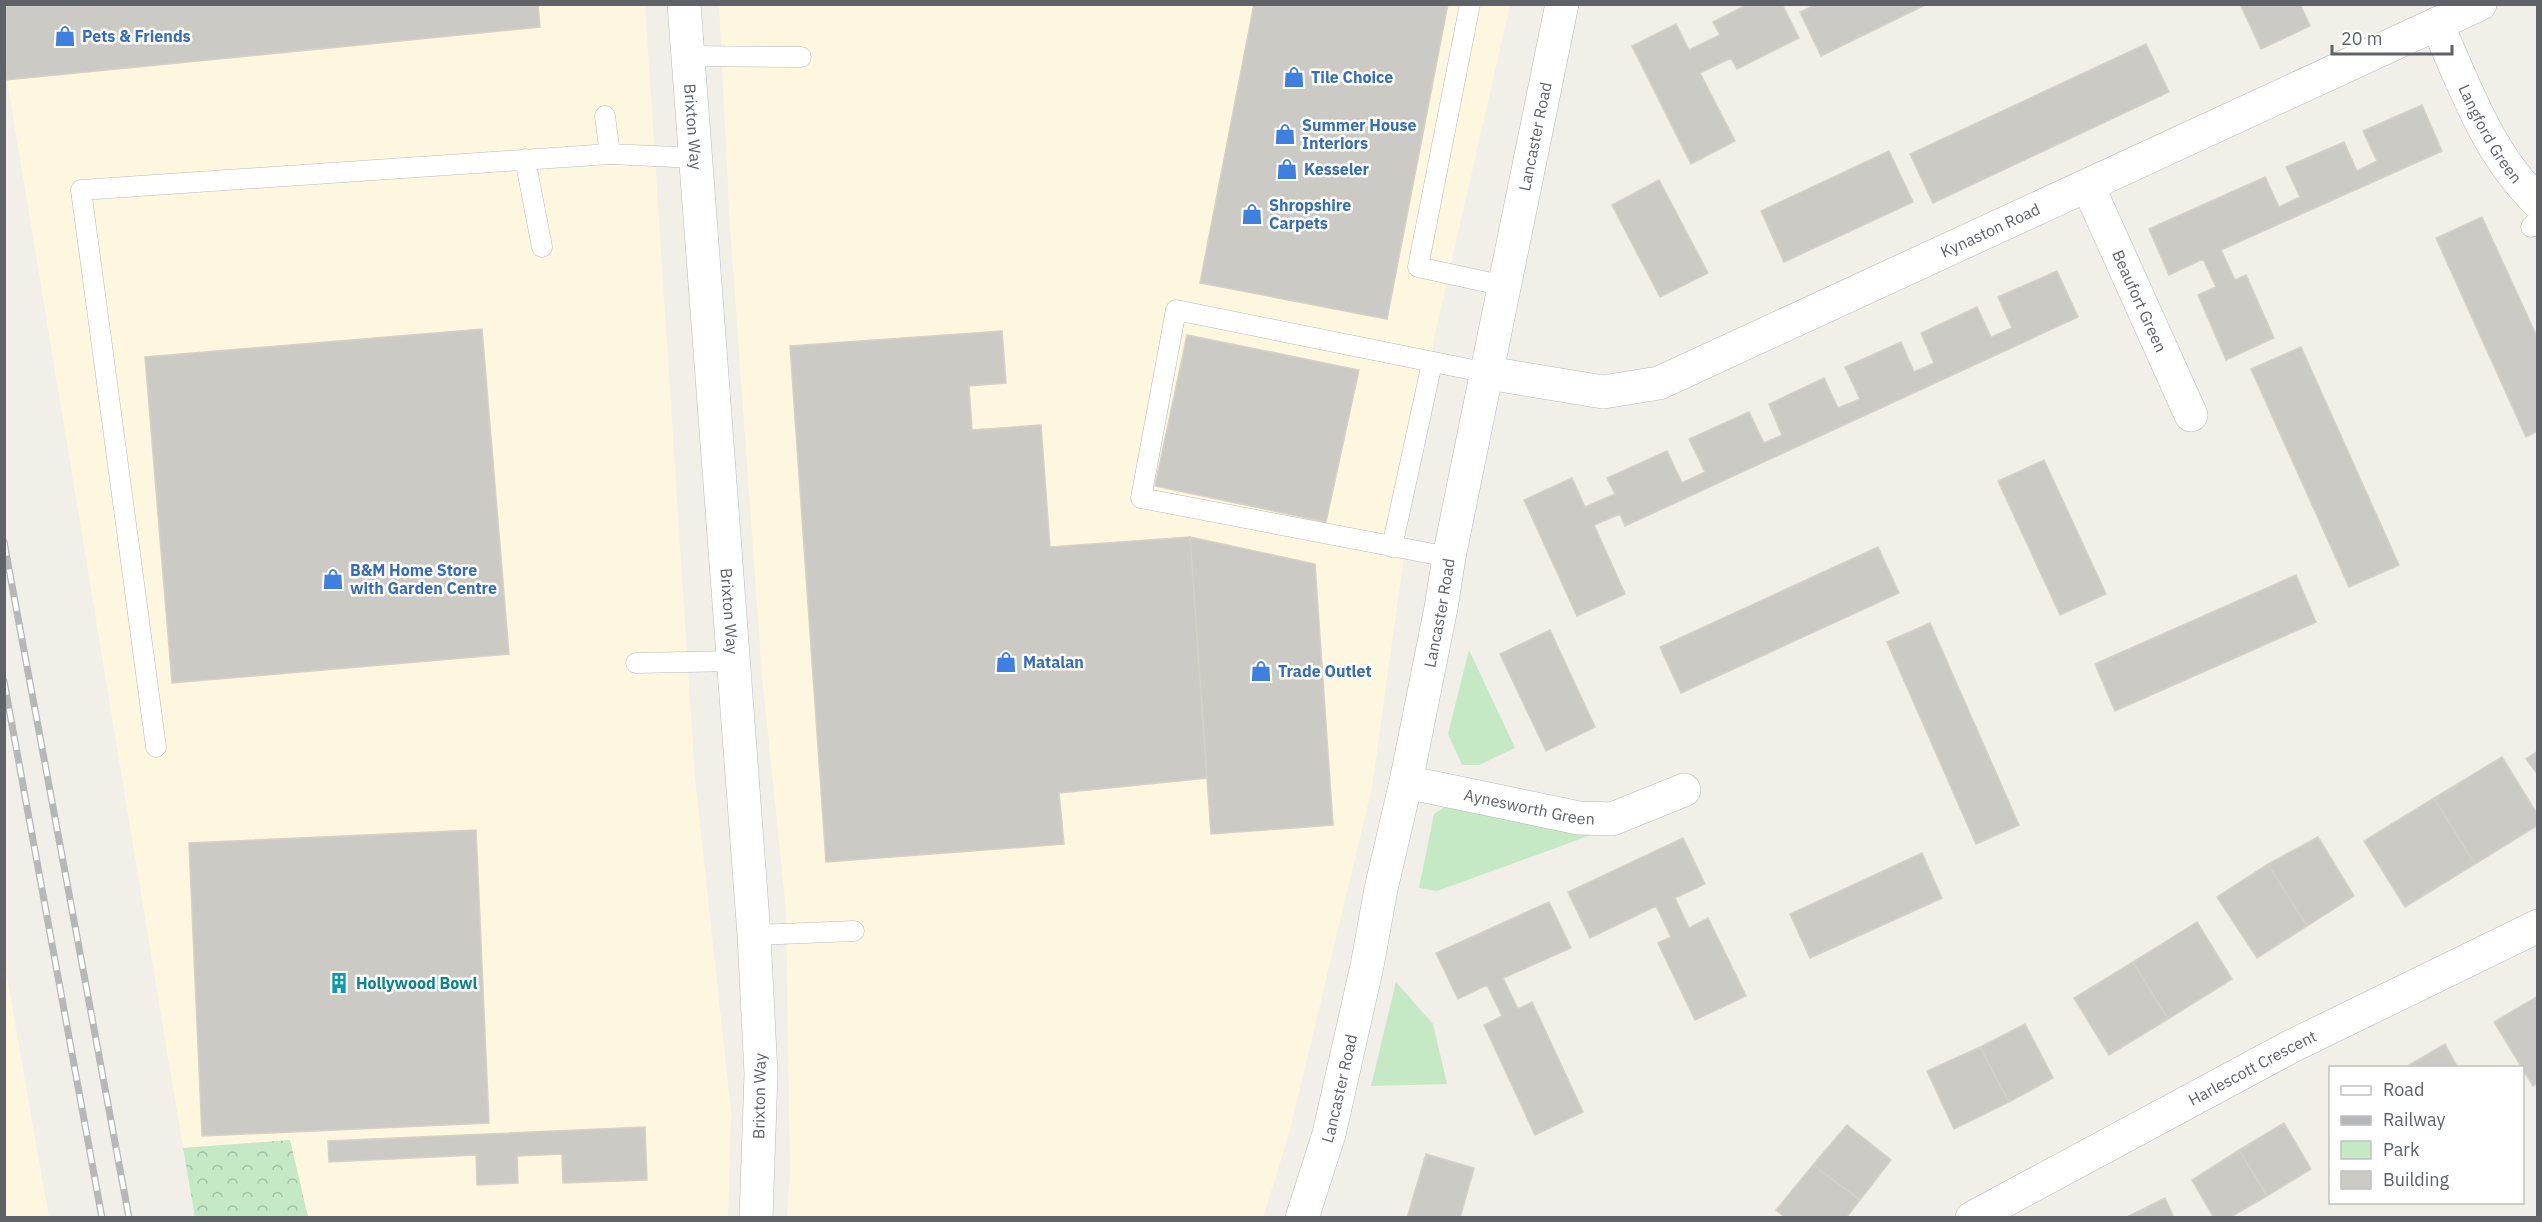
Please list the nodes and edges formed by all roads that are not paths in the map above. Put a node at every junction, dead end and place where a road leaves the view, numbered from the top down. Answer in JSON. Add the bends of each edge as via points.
{"nodes":[{"id":1,"x":684,"y":4,"type":"edge"},
{"id":2,"x":1470,"y":4,"type":"edge"},
{"id":3,"x":1562,"y":4,"type":"edge"},
{"id":4,"x":2480,"y":4,"type":"edge"},
{"id":5,"x":2437,"y":24,"type":"junction"},
{"id":6,"x":688,"y":56,"type":"junction"},
{"id":7,"x":801,"y":57,"type":"dead end"},
{"id":8,"x":605,"y":116,"type":"dead end"},
{"id":9,"x":610,"y":154,"type":"junction"},
{"id":10,"x":696,"y":158,"type":"junction"},
{"id":11,"x":525,"y":159,"type":"junction"},
{"id":12,"x":2088,"y":186,"type":"junction"},
{"id":13,"x":2536,"y":216,"type":"edge"},
{"id":14,"x":542,"y":247,"type":"dead end"},
{"id":15,"x":1505,"y":285,"type":"junction"},
{"id":16,"x":1432,"y":363,"type":"junction"},
{"id":17,"x":1488,"y":373,"type":"junction"},
{"id":18,"x":2191,"y":415,"type":"dead end"},
{"id":19,"x":1392,"y":547,"type":"junction"},
{"id":20,"x":1449,"y":557,"type":"junction"},
{"id":21,"x":735,"y":661,"type":"junction"},
{"id":22,"x":636,"y":663,"type":"dead end"},
{"id":23,"x":156,"y":747,"type":"dead end"},
{"id":24,"x":1406,"y":782,"type":"junction"},
{"id":25,"x":1684,"y":790,"type":"dead end"},
{"id":26,"x":2538,"y":926,"type":"edge"},
{"id":27,"x":854,"y":931,"type":"dead end"},
{"id":28,"x":754,"y":935,"type":"junction"},
{"id":29,"x":756,"y":1218,"type":"edge"},
{"id":30,"x":1302,"y":1218,"type":"edge"},
{"id":31,"x":1972,"y":1218,"type":"edge"}],
"edges":[{"from":1,"to":6,"type":"street","name":"Brixton Way"},
{"from":2,"to":15,"type":"lane","via":[[1418,267]]},
{"from":3,"to":15,"type":"street","name":"Lancaster Road"},
{"from":4,"to":5,"type":"street","name":"Kynaston Road"},
{"from":5,"to":12,"type":"street","name":"Kynaston Road"},
{"from":5,"to":13,"type":"street","name":"Langford Green","via":[[2490,141],[2527,192]]},
{"from":6,"to":7,"type":"lane"},
{"from":6,"to":10,"type":"street","name":"Brixton Way"},
{"from":8,"to":9,"type":"lane"},
{"from":9,"to":10,"type":"lane"},
{"from":9,"to":11,"type":"lane"},
{"from":10,"to":21,"type":"street","name":"Brixton Way"},
{"from":11,"to":14,"type":"lane"},
{"from":11,"to":23,"type":"lane","via":[[81,190]]},
{"from":12,"to":17,"type":"street","name":"Kynaston Road","via":[[1659,383],[1603,392]]},
{"from":12,"to":18,"type":"street","name":"Beaufort Green"},
{"from":15,"to":17,"type":"street","name":"Lancaster Road"},
{"from":16,"to":17,"type":"lane"},
{"from":16,"to":19,"type":"lane"},
{"from":16,"to":19,"type":"lane","via":[[1176,310],[1141,498]]},
{"from":17,"to":20,"type":"street","name":"Lancaster Road"},
{"from":19,"to":20,"type":"lane"},
{"from":20,"to":24,"type":"street","name":"Lancaster Road"},
{"from":21,"to":22,"type":"lane"},
{"from":21,"to":28,"type":"street","name":"Brixton Way"},
{"from":24,"to":25,"type":"street","name":"Aynesworth Green","via":[[1579,818],[1612,819]]},
{"from":24,"to":30,"type":"street","name":"Lancaster Road","via":[[1329,1134]]},
{"from":26,"to":31,"type":"street","name":"Harlescott Crescent","via":[[2290,1047]]},
{"from":27,"to":28,"type":"lane"},
{"from":28,"to":29,"type":"street","name":"Brixton Way","via":[[761,1074]]}]}
